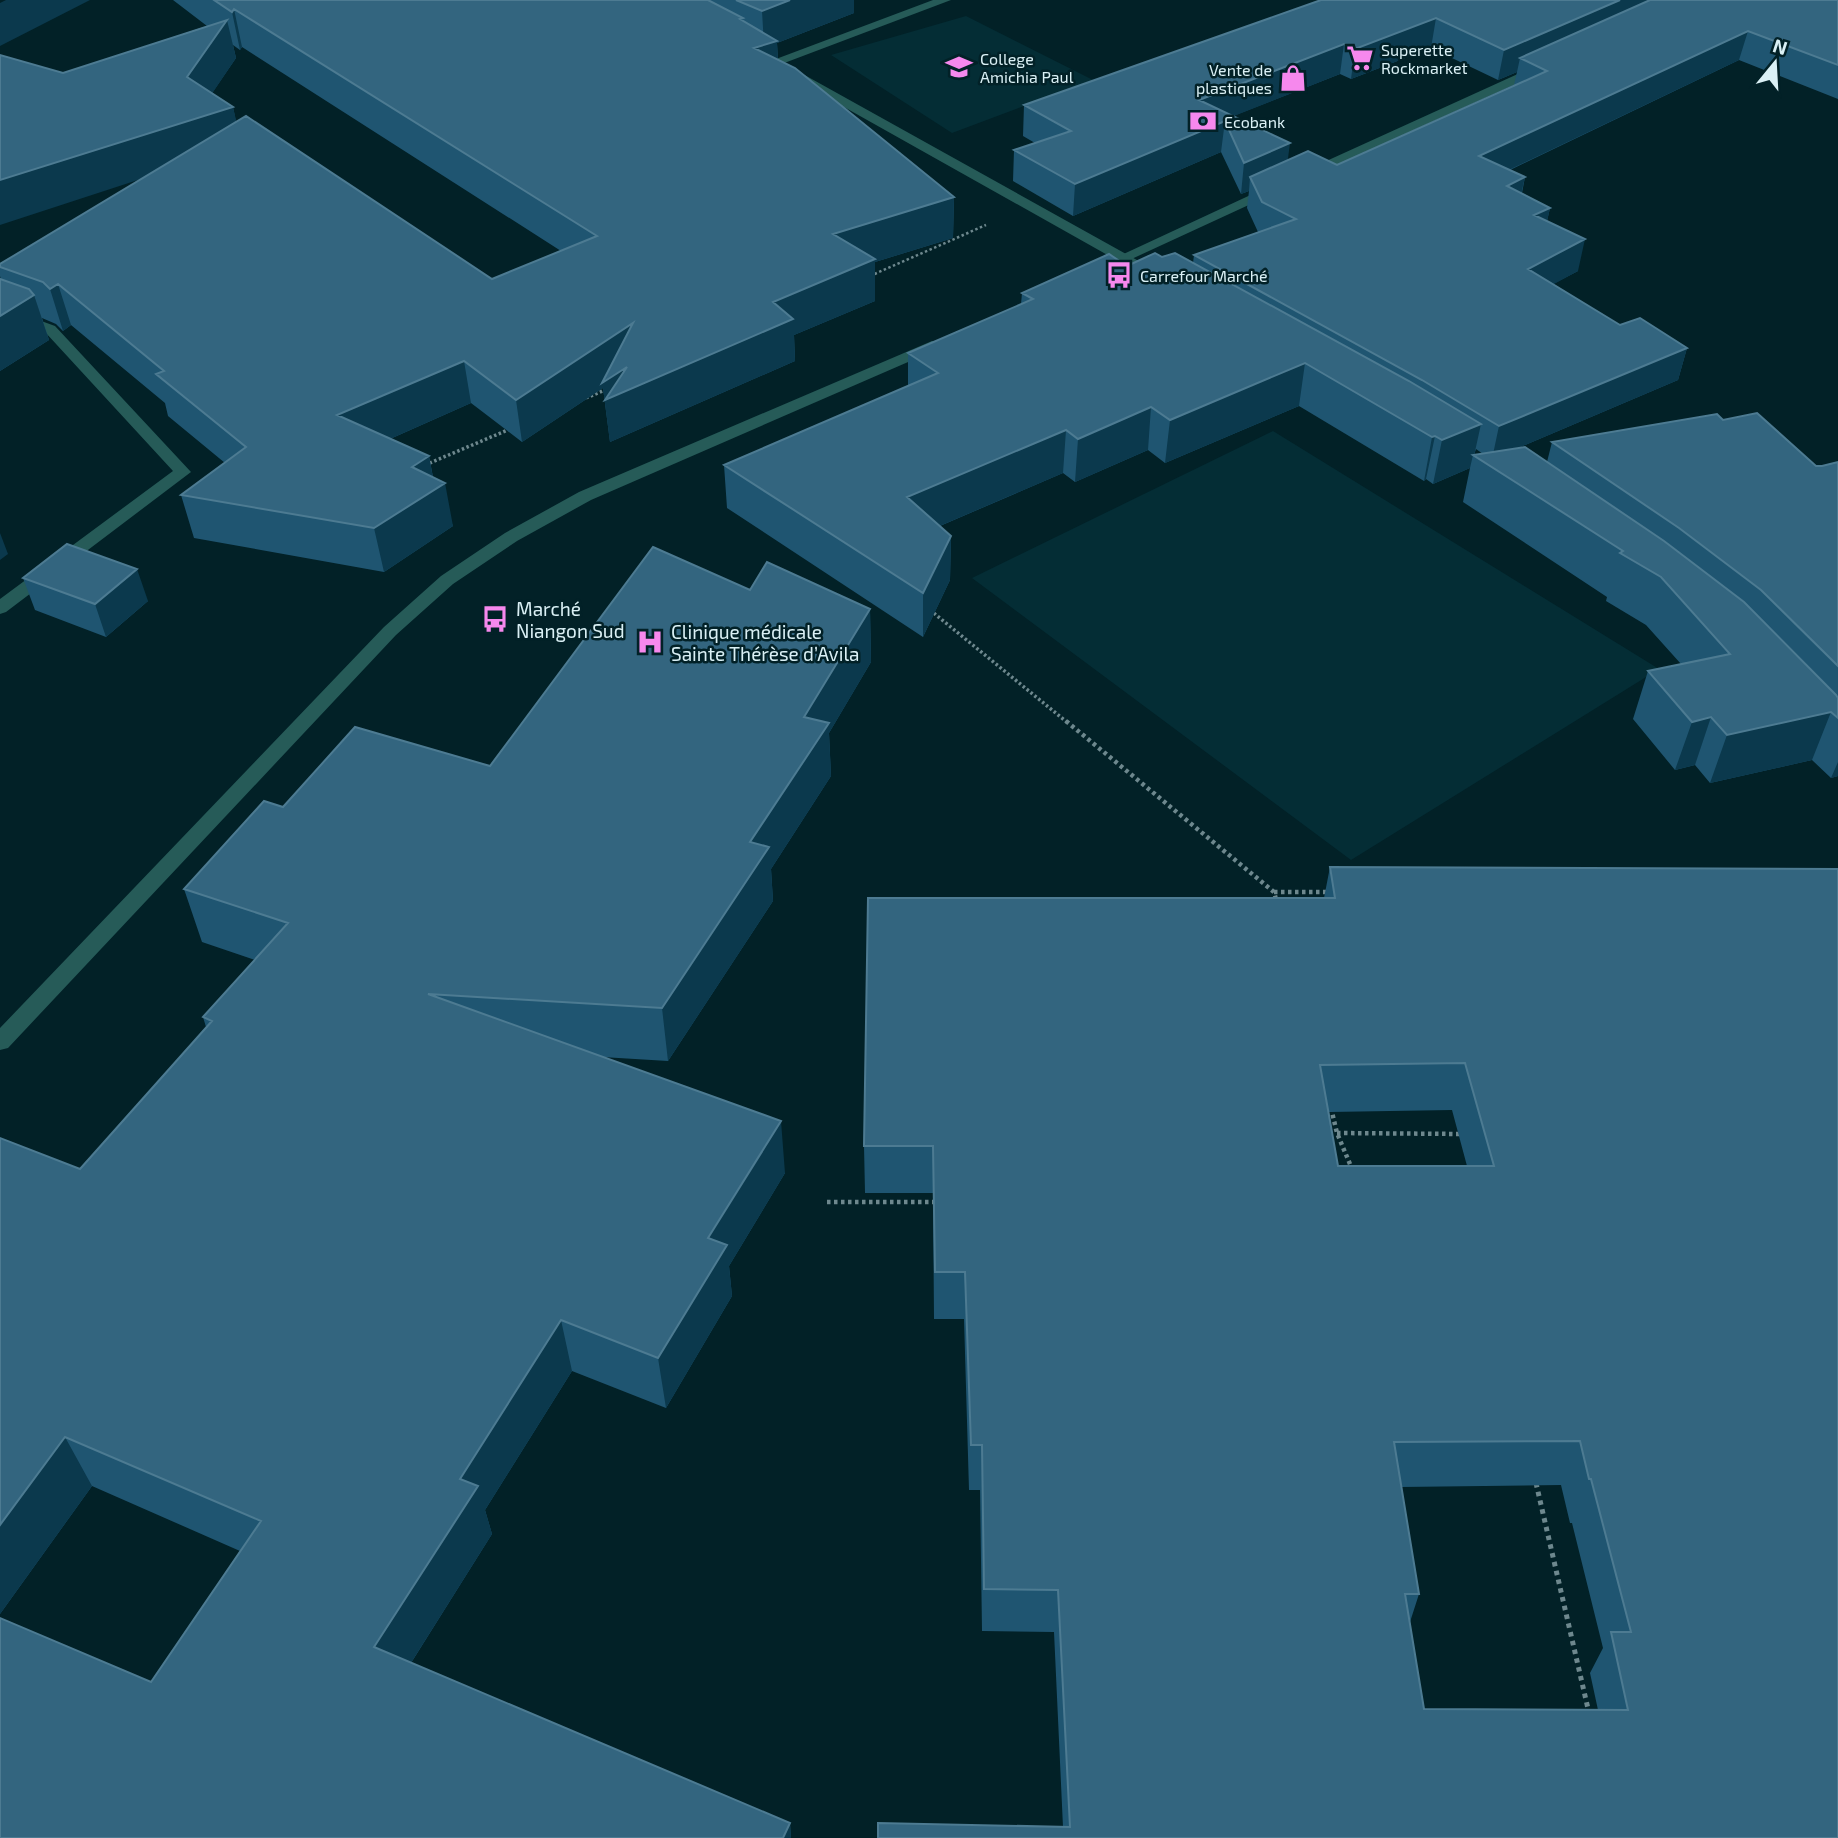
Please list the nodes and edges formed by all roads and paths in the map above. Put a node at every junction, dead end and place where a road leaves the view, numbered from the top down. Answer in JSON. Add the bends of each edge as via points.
{"nodes":[{"id":1,"x":945,"y":0,"type":"edge"},
{"id":2,"x":1550,"y":63,"type":"edge"},
{"id":3,"x":1029,"y":206,"type":"junction"},
{"id":4,"x":1123,"y":258,"type":"junction"},
{"id":5,"x":868,"y":277,"type":"edge"},
{"id":6,"x":1073,"y":281,"type":"edge"},
{"id":7,"x":1170,"y":284,"type":"edge"},
{"id":8,"x":0,"y":310,"type":"edge"},
{"id":9,"x":951,"y":337,"type":"edge"},
{"id":10,"x":618,"y":384,"type":"edge"},
{"id":11,"x":580,"y":400,"type":"dead end"},
{"id":12,"x":517,"y":426,"type":"edge"},
{"id":13,"x":415,"y":468,"type":"edge"},
{"id":14,"x":923,"y":604,"type":"edge"},
{"id":15,"x":0,"y":608,"type":"edge"},
{"id":16,"x":1274,"y":892,"type":"junction"},
{"id":17,"x":1343,"y":892,"type":"edge"},
{"id":18,"x":1278,"y":905,"type":"edge"},
{"id":19,"x":0,"y":1042,"type":"edge"},
{"id":20,"x":1330,"y":1107,"type":"edge"},
{"id":21,"x":1337,"y":1133,"type":"junction"},
{"id":22,"x":1471,"y":1134,"type":"edge"},
{"id":23,"x":1356,"y":1177,"type":"edge"},
{"id":24,"x":827,"y":1202,"type":"dead end"},
{"id":25,"x":950,"y":1202,"type":"edge"},
{"id":26,"x":1533,"y":1469,"type":"edge"},
{"id":27,"x":1592,"y":1724,"type":"edge"}],
"edges":[{"from":1,"to":3,"type":"street","via":[[769,59]]},
{"from":2,"to":4,"type":"street"},
{"from":3,"to":4,"type":"street"},
{"from":3,"to":5,"type":"path"},
{"from":4,"to":6,"type":"street"},
{"from":4,"to":7,"type":"street"},
{"from":8,"to":15,"type":"street","via":[[50,329],[184,472]]},
{"from":9,"to":19,"type":"street","via":[[585,496],[447,580],[390,631]]},
{"from":10,"to":11,"type":"path"},
{"from":12,"to":13,"type":"path"},
{"from":14,"to":16,"type":"path"},
{"from":16,"to":17,"type":"path"},
{"from":16,"to":18,"type":"path"},
{"from":20,"to":21,"type":"path"},
{"from":21,"to":22,"type":"path"},
{"from":21,"to":23,"type":"path"},
{"from":24,"to":25,"type":"path"},
{"from":26,"to":27,"type":"path"}]}
